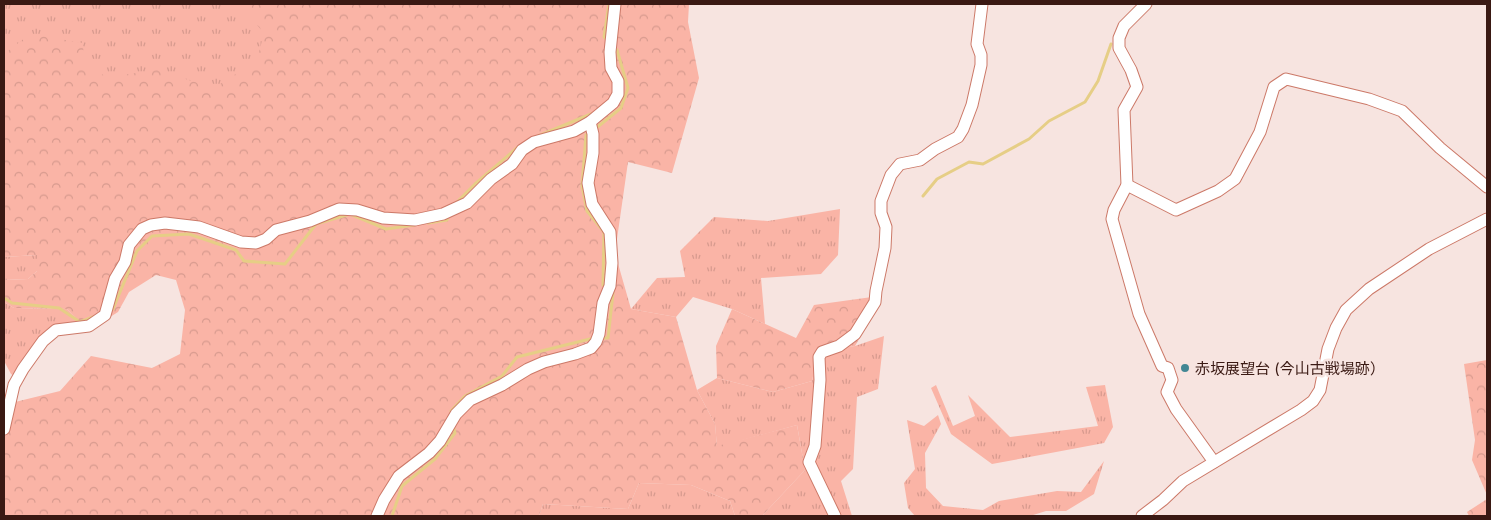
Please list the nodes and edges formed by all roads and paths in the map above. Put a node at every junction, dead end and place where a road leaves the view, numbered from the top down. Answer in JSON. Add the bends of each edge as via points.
{"nodes":[{"id":1,"x":615,"y":4,"type":"edge"},
{"id":2,"x":982,"y":4,"type":"edge"},
{"id":3,"x":1146,"y":4,"type":"edge"},
{"id":4,"x":594,"y":120,"type":"junction"},
{"id":5,"x":1126,"y":185,"type":"junction"},
{"id":6,"x":1487,"y":187,"type":"edge"},
{"id":7,"x":1487,"y":219,"type":"edge"},
{"id":8,"x":4,"y":429,"type":"edge"},
{"id":9,"x":1214,"y":462,"type":"junction"},
{"id":10,"x":377,"y":516,"type":"edge"},
{"id":11,"x":835,"y":516,"type":"edge"},
{"id":12,"x":1142,"y":516,"type":"edge"}],
"edges":[{"from":1,"to":4,"type":"street","via":[[610,52],[618,94]]},
{"from":2,"to":11,"type":"street","via":[[977,44],[981,65],[964,129],[958,137],[920,160],[900,164],[891,175],[881,200],[886,227],[885,248],[875,302],[855,334],[822,352],[819,357],[815,446],[809,462]]},
{"from":3,"to":5,"type":"street","via":[[1124,26],[1119,38],[1120,48],[1137,87],[1124,110]]},
{"from":4,"to":8,"type":"street","via":[[574,131],[534,142],[467,203],[443,214],[415,220],[339,209],[276,230],[256,243],[165,222],[142,229],[130,245],[115,279],[106,312],[89,326],[56,330],[43,341],[23,369],[14,385]]},
{"from":4,"to":10,"type":"street","via":[[588,183],[592,204],[610,232],[612,263],[597,338],[591,348],[544,362],[470,400],[453,418],[440,442],[399,476]]},
{"from":5,"to":6,"type":"street","via":[[1176,210],[1218,191],[1235,179],[1260,132],[1274,87],[1286,79],[1369,99],[1402,112]]},
{"from":5,"to":9,"type":"street","via":[[1112,219],[1139,314],[1162,366],[1168,368],[1172,380],[1167,392]]},
{"from":7,"to":9,"type":"street","via":[[1429,249],[1369,289],[1346,310],[1336,328],[1320,390],[1312,401]]},
{"from":9,"to":12,"type":"street","via":[[1183,481]]}]}
